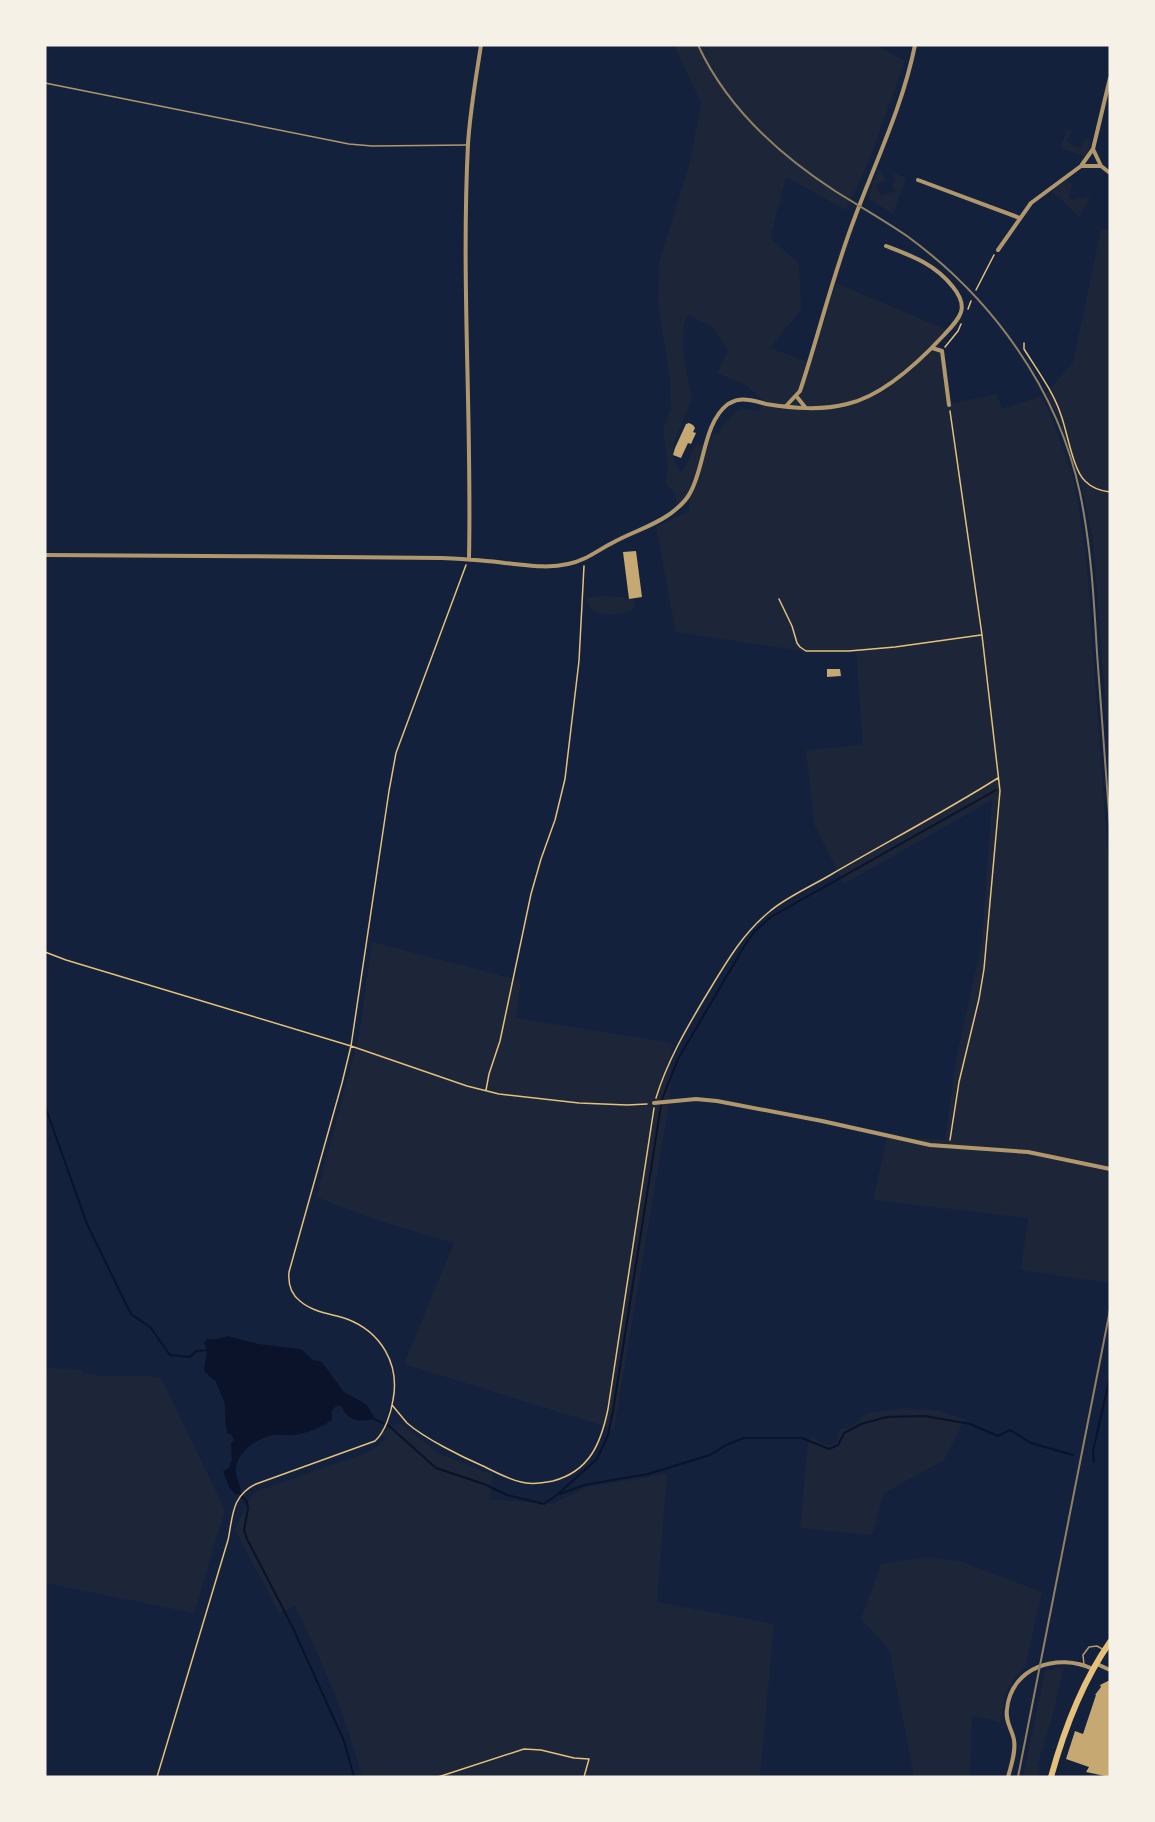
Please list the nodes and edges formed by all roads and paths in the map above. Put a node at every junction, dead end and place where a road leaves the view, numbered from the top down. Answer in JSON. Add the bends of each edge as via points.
{"nodes":[{"id":1,"x":481,"y":45,"type":"edge"},
{"id":2,"x":915,"y":45,"type":"edge"},
{"id":3,"x":1110,"y":78,"type":"edge"},
{"id":4,"x":45,"y":83,"type":"edge"},
{"id":5,"x":1108,"y":96,"type":"edge"},
{"id":6,"x":468,"y":145,"type":"junction"},
{"id":7,"x":1093,"y":148,"type":"junction"},
{"id":8,"x":1081,"y":166,"type":"junction"},
{"id":9,"x":1101,"y":166,"type":"junction"},
{"id":10,"x":1110,"y":173,"type":"edge"},
{"id":11,"x":918,"y":180,"type":"dead end"},
{"id":12,"x":1020,"y":218,"type":"junction"},
{"id":13,"x":886,"y":246,"type":"dead end"},
{"id":14,"x":998,"y":250,"type":"joint"},
{"id":15,"x":976,"y":290,"type":"dead end"},
{"id":16,"x":1024,"y":343,"type":"dead end"},
{"id":17,"x":932,"y":348,"type":"junction"},
{"id":18,"x":797,"y":397,"type":"junction"},
{"id":19,"x":949,"y":405,"type":"joint"},
{"id":20,"x":786,"y":406,"type":"junction"},
{"id":21,"x":805,"y":407,"type":"junction"},
{"id":22,"x":1110,"y":492,"type":"edge"},
{"id":23,"x":45,"y":555,"type":"edge"},
{"id":24,"x":469,"y":559,"type":"junction"},
{"id":25,"x":582,"y":561,"type":"junction"},
{"id":26,"x":778,"y":599,"type":"dead end"},
{"id":27,"x":982,"y":635,"type":"junction"},
{"id":28,"x":998,"y":778,"type":"junction"},
{"id":29,"x":45,"y":952,"type":"edge"},
{"id":30,"x":351,"y":1046,"type":"junction"},
{"id":31,"x":486,"y":1091,"type":"junction"},
{"id":32,"x":657,"y":1103,"type":"junction"},
{"id":33,"x":949,"y":1147,"type":"junction"},
{"id":34,"x":1110,"y":1169,"type":"edge"},
{"id":35,"x":392,"y":1406,"type":"junction"},
{"id":36,"x":1110,"y":1642,"type":"edge"},
{"id":37,"x":1104,"y":1651,"type":"junction"},
{"id":38,"x":1084,"y":1665,"type":"junction"},
{"id":39,"x":1094,"y":1666,"type":"junction"},
{"id":40,"x":1110,"y":1670,"type":"edge"},
{"id":41,"x":157,"y":1777,"type":"edge"},
{"id":42,"x":438,"y":1777,"type":"edge"},
{"id":43,"x":584,"y":1777,"type":"edge"},
{"id":44,"x":1008,"y":1777,"type":"edge"},
{"id":45,"x":1051,"y":1777,"type":"edge"}],
"edges":[{"from":1,"to":6,"type":"street"},
{"from":2,"to":18,"type":"street","via":[[910,70],[840,258]]},
{"from":3,"to":5,"type":"street"},
{"from":4,"to":6,"type":"lane","via":[[350,144]]},
{"from":5,"to":7,"type":"street"},
{"from":6,"to":24,"type":"street","via":[[465,261]]},
{"from":7,"to":8,"type":"street"},
{"from":7,"to":9,"type":"street"},
{"from":8,"to":9,"type":"street"},
{"from":8,"to":12,"type":"street","via":[[1031,203]]},
{"from":9,"to":10,"type":"street"},
{"from":11,"to":12,"type":"street"},
{"from":12,"to":14,"type":"street"},
{"from":13,"to":17,"type":"street","via":[[932,266],[963,303],[954,324]]},
{"from":14,"to":15,"type":"path"},
{"from":16,"to":22,"type":"path","via":[[1061,414],[1083,480]]},
{"from":17,"to":19,"type":"street","via":[[942,351]]},
{"from":17,"to":21,"type":"street","via":[[899,377],[855,402]]},
{"from":18,"to":20,"type":"street"},
{"from":18,"to":21,"type":"street"},
{"from":19,"to":27,"type":"path"},
{"from":20,"to":21,"type":"street"},
{"from":20,"to":25,"type":"street","via":[[740,399],[729,403],[708,437],[690,494],[681,504]]},
{"from":23,"to":24,"type":"street"},
{"from":24,"to":25,"type":"street","via":[[548,567]]},
{"from":24,"to":30,"type":"path","via":[[396,753]]},
{"from":25,"to":31,"type":"path","via":[[585,570],[579,661],[565,779],[531,894]]},
{"from":26,"to":27,"type":"path","via":[[797,643],[806,651],[861,650]]},
{"from":27,"to":28,"type":"path"},
{"from":28,"to":32,"type":"path","via":[[772,909],[752,926],[678,1045],[663,1073]]},
{"from":28,"to":33,"type":"path","via":[[985,958]]},
{"from":29,"to":30,"type":"path"},
{"from":30,"to":31,"type":"path"},
{"from":30,"to":35,"type":"path","via":[[288,1280],[299,1301],[357,1323],[376,1338],[393,1368]]},
{"from":31,"to":32,"type":"path","via":[[579,1103]]},
{"from":32,"to":33,"type":"street","via":[[696,1100],[759,1108]]},
{"from":32,"to":35,"type":"path","via":[[608,1409],[603,1434],[586,1462],[557,1480],[523,1483],[441,1444],[413,1427]]},
{"from":33,"to":34,"type":"street","via":[[1028,1152]]},
{"from":35,"to":41,"type":"path","via":[[379,1438],[262,1482],[245,1491],[234,1504],[228,1540]]},
{"from":36,"to":37,"type":"main road"},
{"from":37,"to":38,"type":"lane","via":[[1097,1646],[1089,1647],[1084,1652]]},
{"from":37,"to":39,"type":"main road"},
{"from":38,"to":39,"type":"street"},
{"from":38,"to":44,"type":"street","via":[[1065,1661],[1046,1664],[1021,1680],[1010,1698],[1006,1721],[1014,1741]]},
{"from":39,"to":40,"type":"street"},
{"from":39,"to":45,"type":"main road"},
{"from":42,"to":43,"type":"path","via":[[524,1749],[589,1760]]}]}
